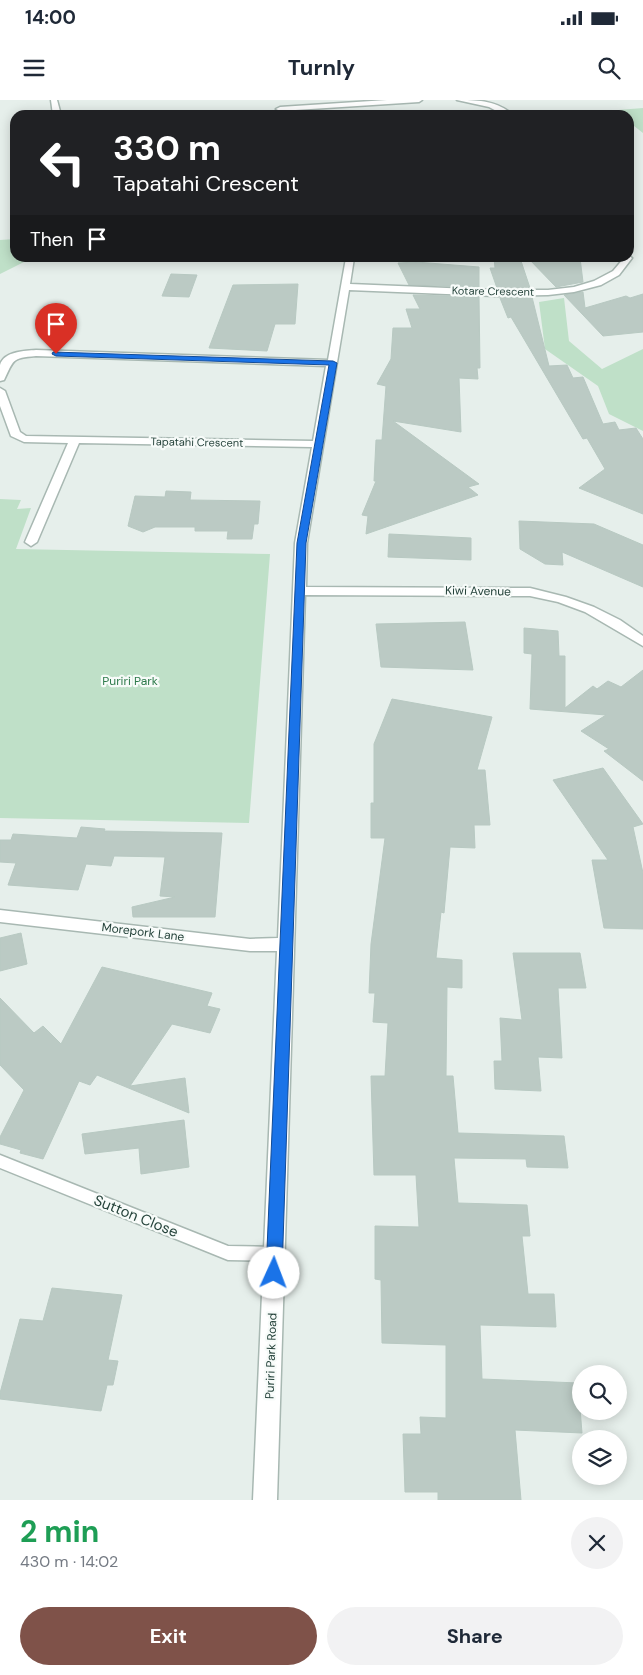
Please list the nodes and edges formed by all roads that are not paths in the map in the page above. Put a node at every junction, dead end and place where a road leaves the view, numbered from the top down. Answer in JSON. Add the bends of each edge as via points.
{"nodes":[{"id":1,"x":420,"y":100,"type":"edge"},
{"id":2,"x":460,"y":100,"type":"edge"},
{"id":3,"x":304,"y":110,"type":"edge"},
{"id":4,"x":500,"y":110,"type":"edge"},
{"id":5,"x":349,"y":262,"type":"edge"},
{"id":6,"x":626,"y":262,"type":"edge"},
{"id":7,"x":346,"y":287,"type":"junction"},
{"id":8,"x":333,"y":363,"type":"junction"},
{"id":9,"x":0,"y":378,"type":"edge"},
{"id":10,"x":0,"y":391,"type":"edge"},
{"id":11,"x":75,"y":440,"type":"junction"},
{"id":12,"x":319,"y":444,"type":"junction"},
{"id":13,"x":31,"y":542,"type":"dead end"},
{"id":14,"x":300,"y":591,"type":"junction"},
{"id":15,"x":643,"y":642,"type":"edge"},
{"id":16,"x":0,"y":916,"type":"edge"},
{"id":17,"x":286,"y":944,"type":"junction"},
{"id":18,"x":0,"y":1161,"type":"edge"},
{"id":19,"x":275,"y":1254,"type":"junction"},
{"id":20,"x":265,"y":1500,"type":"edge"}],
"edges":[{"from":1,"to":3,"type":"street"},
{"from":2,"to":4,"type":"street"},
{"from":5,"to":7,"type":"street","name":"Puriri Park Road"},
{"from":6,"to":7,"type":"street","name":"Kotare Crescent","via":[[616,274],[604,280],[559,291],[527,293]]},
{"from":7,"to":8,"type":"street","name":"Puriri Park Road"},
{"from":8,"to":9,"type":"street","via":[[36,353],[20,354],[10,359],[3,365]]},
{"from":8,"to":12,"type":"street","name":"Puriri Park Road"},
{"from":10,"to":11,"type":"street","name":"Tapatahi Crescent","via":[[15,434],[24,439]]},
{"from":11,"to":12,"type":"street","name":"Tapatahi Crescent"},
{"from":11,"to":13,"type":"street"},
{"from":12,"to":14,"type":"street","name":"Puriri Park Road","via":[[302,543]]},
{"from":14,"to":15,"type":"street","name":"Kiwi Avenue","via":[[530,592],[591,609]]},
{"from":14,"to":17,"type":"street","name":"Puriri Park Road"},
{"from":16,"to":17,"type":"street","name":"Morepork Lane","via":[[250,945]]},
{"from":17,"to":19,"type":"street","name":"Puriri Park Road"},
{"from":18,"to":19,"type":"lane","name":"Sutton Close","via":[[228,1253]]},
{"from":19,"to":20,"type":"street","name":"Puriri Park Road"}]}
